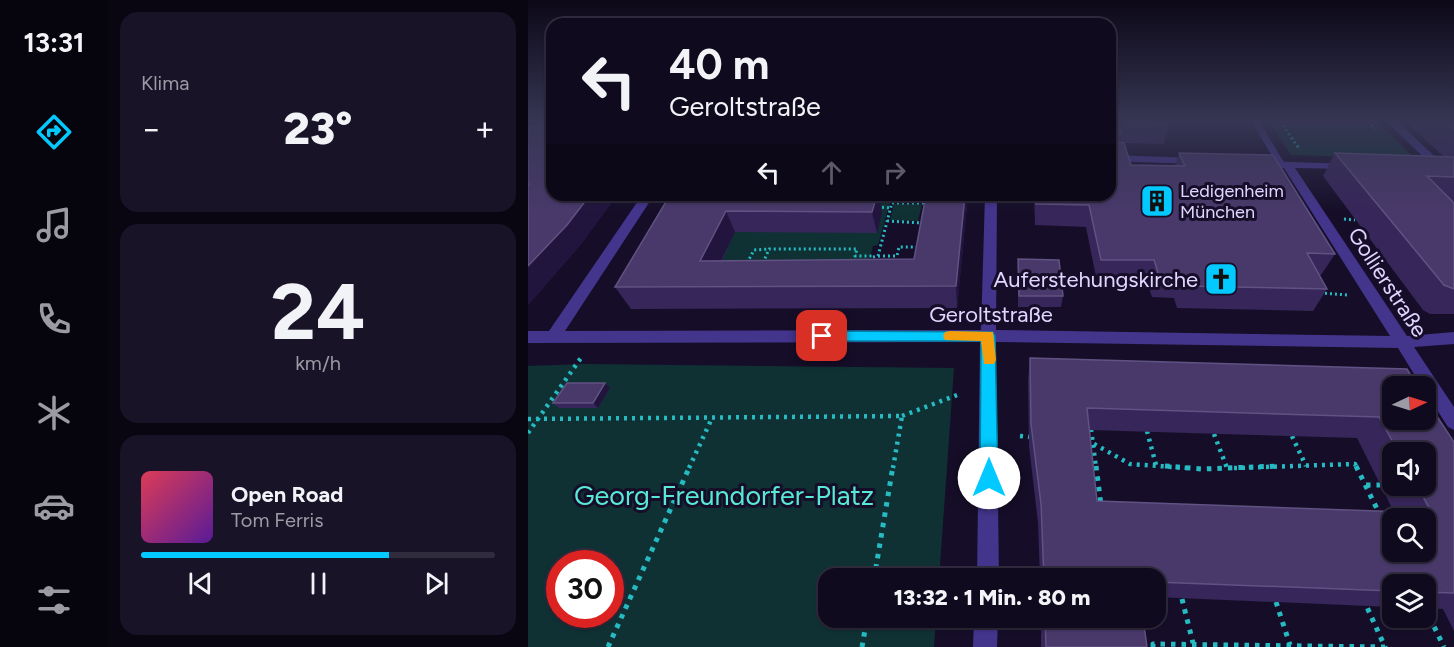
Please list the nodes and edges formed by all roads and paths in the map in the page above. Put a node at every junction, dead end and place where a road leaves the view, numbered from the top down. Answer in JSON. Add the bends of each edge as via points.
{"nodes":[{"id":1,"x":1276,"y":151,"type":"edge"},
{"id":2,"x":1300,"y":151,"type":"edge"},
{"id":3,"x":1423,"y":151,"type":"edge"},
{"id":4,"x":1302,"y":154,"type":"dead end"},
{"id":5,"x":1116,"y":158,"type":"edge"},
{"id":6,"x":1213,"y":162,"type":"edge"},
{"id":7,"x":1248,"y":163,"type":"edge"},
{"id":8,"x":1285,"y":164,"type":"junction"},
{"id":9,"x":1356,"y":166,"type":"edge"},
{"id":10,"x":1423,"y":168,"type":"edge"},
{"id":11,"x":1441,"y":168,"type":"junction"},
{"id":12,"x":1454,"y":169,"type":"edge"},
{"id":13,"x":644,"y":201,"type":"edge"},
{"id":14,"x":991,"y":201,"type":"edge"},
{"id":15,"x":892,"y":203,"type":"joint"},
{"id":16,"x":911,"y":203,"type":"joint"},
{"id":17,"x":926,"y":203,"type":"joint"},
{"id":18,"x":877,"y":207,"type":"edge"},
{"id":19,"x":891,"y":208,"type":"junction"},
{"id":20,"x":887,"y":221,"type":"junction"},
{"id":21,"x":922,"y":223,"type":"junction"},
{"id":22,"x":921,"y":231,"type":"edge"},
{"id":23,"x":919,"y":239,"type":"edge"},
{"id":24,"x":917,"y":247,"type":"junction"},
{"id":25,"x":769,"y":249,"type":"junction"},
{"id":26,"x":855,"y":256,"type":"junction"},
{"id":27,"x":876,"y":256,"type":"junction"},
{"id":28,"x":915,"y":257,"type":"edge"},
{"id":29,"x":854,"y":262,"type":"edge"},
{"id":30,"x":763,"y":263,"type":"junction"},
{"id":31,"x":774,"y":263,"type":"edge"},
{"id":32,"x":871,"y":267,"type":"edge"},
{"id":33,"x":1314,"y":293,"type":"edge"},
{"id":34,"x":1373,"y":296,"type":"junction"},
{"id":35,"x":988,"y":336,"type":"junction"},
{"id":36,"x":528,"y":337,"type":"edge"},
{"id":37,"x":553,"y":337,"type":"junction"},
{"id":38,"x":1454,"y":338,"type":"edge"},
{"id":39,"x":1402,"y":342,"type":"junction"},
{"id":40,"x":581,"y":358,"type":"dead end"},
{"id":41,"x":957,"y":395,"type":"dead end"},
{"id":42,"x":902,"y":416,"type":"junction"},
{"id":43,"x":712,"y":418,"type":"junction"},
{"id":44,"x":528,"y":419,"type":"edge"},
{"id":45,"x":538,"y":419,"type":"junction"},
{"id":46,"x":1454,"y":422,"type":"edge"},
{"id":47,"x":1091,"y":429,"type":"edge"},
{"id":48,"x":1147,"y":431,"type":"edge"},
{"id":49,"x":528,"y":432,"type":"edge"},
{"id":50,"x":1214,"y":434,"type":"edge"},
{"id":51,"x":1020,"y":436,"type":"dead end"},
{"id":52,"x":1029,"y":436,"type":"edge"},
{"id":53,"x":1292,"y":436,"type":"edge"},
{"id":54,"x":1082,"y":438,"type":"edge"},
{"id":55,"x":1094,"y":444,"type":"junction"},
{"id":56,"x":1156,"y":466,"type":"junction"},
{"id":57,"x":1306,"y":466,"type":"junction"},
{"id":58,"x":1227,"y":468,"type":"junction"},
{"id":59,"x":1365,"y":485,"type":"junction"},
{"id":60,"x":1380,"y":485,"type":"dead end"},
{"id":61,"x":1102,"y":509,"type":"edge"},
{"id":62,"x":1382,"y":520,"type":"edge"},
{"id":63,"x":876,"y":568,"type":"edge"},
{"id":64,"x":988,"y":568,"type":"edge"},
{"id":65,"x":1182,"y":599,"type":"edge"},
{"id":66,"x":1276,"y":602,"type":"edge"},
{"id":67,"x":1366,"y":605,"type":"edge"},
{"id":68,"x":865,"y":628,"type":"edge"},
{"id":69,"x":986,"y":628,"type":"edge"},
{"id":70,"x":1435,"y":628,"type":"edge"},
{"id":71,"x":1192,"y":643,"type":"junction"},
{"id":72,"x":1290,"y":645,"type":"junction"},
{"id":73,"x":608,"y":647,"type":"edge"},
{"id":74,"x":862,"y":647,"type":"edge"},
{"id":75,"x":985,"y":647,"type":"edge"},
{"id":76,"x":1153,"y":647,"type":"edge"},
{"id":77,"x":1444,"y":647,"type":"edge"}],
"edges":[{"from":1,"to":8,"type":"lane"},
{"from":2,"to":4,"type":"path"},
{"from":3,"to":11,"type":"street"},
{"from":5,"to":6,"type":"street"},
{"from":7,"to":8,"type":"street"},
{"from":8,"to":9,"type":"street"},
{"from":8,"to":34,"type":"street","name":"Gollierstraße"},
{"from":10,"to":11,"type":"street"},
{"from":11,"to":12,"type":"street"},
{"from":13,"to":37,"type":"street"},
{"from":14,"to":35,"type":"street"},
{"from":15,"to":16,"type":"path"},
{"from":15,"to":19,"type":"path"},
{"from":16,"to":17,"type":"path"},
{"from":17,"to":21,"type":"path"},
{"from":18,"to":19,"type":"path"},
{"from":19,"to":20,"type":"path"},
{"from":20,"to":21,"type":"path"},
{"from":20,"to":27,"type":"path"},
{"from":21,"to":22,"type":"path"},
{"from":23,"to":24,"type":"path"},
{"from":24,"to":27,"type":"path","via":[[899,248],[897,256]]},
{"from":24,"to":28,"type":"path"},
{"from":25,"to":26,"type":"path","via":[[857,249]]},
{"from":25,"to":30,"type":"path"},
{"from":25,"to":30,"type":"path","via":[[754,250],[747,263]]},
{"from":26,"to":27,"type":"path"},
{"from":26,"to":29,"type":"path"},
{"from":27,"to":32,"type":"path"},
{"from":30,"to":31,"type":"path"},
{"from":33,"to":34,"type":"path"},
{"from":34,"to":39,"type":"street","name":"Gollierstraße"},
{"from":35,"to":37,"type":"street","name":"Geroltstraße"},
{"from":35,"to":39,"type":"street","name":"Geroltstraße"},
{"from":35,"to":64,"type":"street"},
{"from":36,"to":37,"type":"street","name":"Geroltstraße"},
{"from":38,"to":39,"type":"street","name":"Geroltstraße"},
{"from":39,"to":46,"type":"street","name":"Gollierstraße"},
{"from":40,"to":45,"type":"path"},
{"from":41,"to":42,"type":"path"},
{"from":42,"to":43,"type":"path"},
{"from":42,"to":63,"type":"path"},
{"from":43,"to":45,"type":"path"},
{"from":43,"to":73,"type":"path"},
{"from":44,"to":45,"type":"path"},
{"from":45,"to":49,"type":"path"},
{"from":47,"to":55,"type":"path"},
{"from":48,"to":56,"type":"path"},
{"from":50,"to":58,"type":"path"},
{"from":51,"to":52,"type":"path"},
{"from":53,"to":57,"type":"path"},
{"from":54,"to":55,"type":"path"},
{"from":55,"to":56,"type":"path","via":[[1130,464]]},
{"from":55,"to":61,"type":"path"},
{"from":56,"to":58,"type":"path"},
{"from":57,"to":58,"type":"path"},
{"from":57,"to":59,"type":"path","via":[[1355,464]]},
{"from":59,"to":60,"type":"path"},
{"from":59,"to":62,"type":"path"},
{"from":65,"to":71,"type":"path"},
{"from":66,"to":72,"type":"path"},
{"from":67,"to":72,"type":"path","via":[[1385,647]]},
{"from":68,"to":74,"type":"path"},
{"from":69,"to":75,"type":"street"},
{"from":70,"to":77,"type":"path"},
{"from":71,"to":72,"type":"path"},
{"from":71,"to":76,"type":"path"}]}
